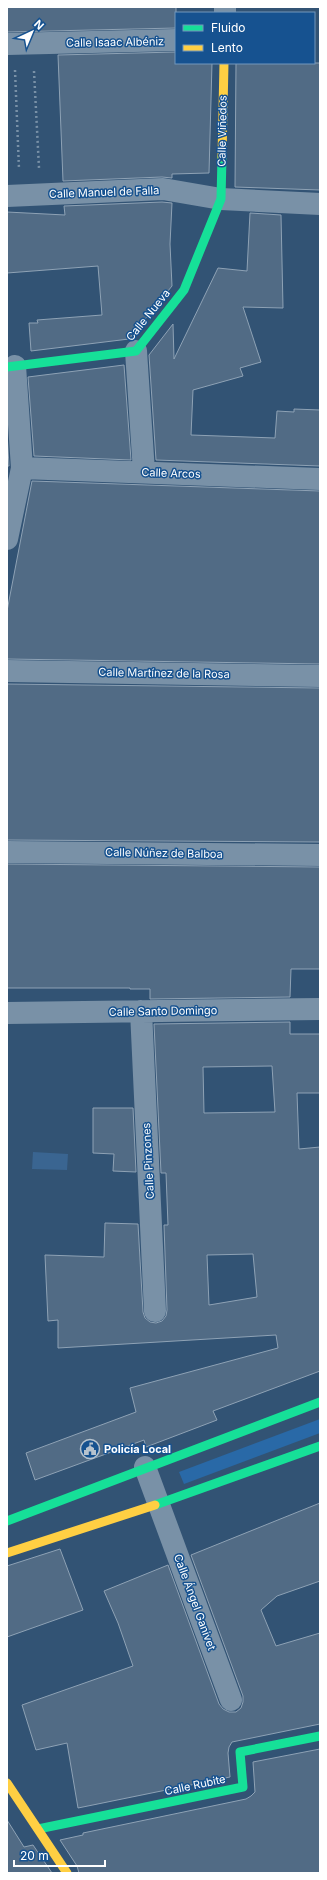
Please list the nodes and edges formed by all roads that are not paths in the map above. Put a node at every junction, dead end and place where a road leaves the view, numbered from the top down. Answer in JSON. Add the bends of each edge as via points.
{"nodes":[{"id":1,"x":175,"y":40,"type":"edge"},
{"id":2,"x":18,"y":44,"type":"edge"},
{"id":3,"x":224,"y":64,"type":"edge"},
{"id":4,"x":22,"y":195,"type":"edge"},
{"id":5,"x":221,"y":199,"type":"junction"},
{"id":6,"x":320,"y":204,"type":"edge"},
{"id":7,"x":136,"y":351,"type":"junction"},
{"id":8,"x":11,"y":366,"type":"edge"},
{"id":9,"x":22,"y":468,"type":"junction"},
{"id":10,"x":144,"y":472,"type":"junction"},
{"id":11,"x":320,"y":479,"type":"edge"},
{"id":12,"x":12,"y":490,"type":"edge"},
{"id":13,"x":7,"y":539,"type":"edge"},
{"id":14,"x":7,"y":670,"type":"edge"},
{"id":15,"x":320,"y":676,"type":"edge"},
{"id":16,"x":7,"y":852,"type":"edge"},
{"id":17,"x":320,"y":855,"type":"edge"},
{"id":18,"x":320,"y":1009,"type":"edge"},
{"id":19,"x":141,"y":1011,"type":"junction"},
{"id":20,"x":7,"y":1013,"type":"edge"},
{"id":21,"x":155,"y":1311,"type":"dead end"},
{"id":22,"x":320,"y":1402,"type":"edge"},
{"id":23,"x":320,"y":1446,"type":"edge"},
{"id":24,"x":146,"y":1467,"type":"junction"},
{"id":25,"x":159,"y":1504,"type":"junction"},
{"id":26,"x":7,"y":1521,"type":"edge"},
{"id":27,"x":7,"y":1553,"type":"edge"},
{"id":28,"x":231,"y":1700,"type":"dead end"},
{"id":29,"x":320,"y":1736,"type":"edge"},
{"id":30,"x":7,"y":1783,"type":"edge"},
{"id":31,"x":38,"y":1829,"type":"junction"},
{"id":32,"x":66,"y":1873,"type":"edge"}],
"edges":[{"from":1,"to":2,"type":"street","name":"Calle Isaac Albéniz"},
{"from":3,"to":5,"type":"street","name":"Calle Viñedos"},
{"from":4,"to":5,"type":"street","name":"Calle Manuel de Falla","via":[[163,189]]},
{"from":5,"to":6,"type":"street","name":"Calle Manuel de Falla"},
{"from":5,"to":7,"type":"street","name":"Calle Nueva","via":[[184,290]]},
{"from":7,"to":8,"type":"street","name":"Calle Nueva"},
{"from":7,"to":10,"type":"street"},
{"from":8,"to":9,"type":"street"},
{"from":9,"to":10,"type":"street","name":"Calle Arcos"},
{"from":9,"to":12,"type":"street"},
{"from":10,"to":11,"type":"street","name":"Calle Arcos"},
{"from":12,"to":13,"type":"street"},
{"from":14,"to":15,"type":"street","name":"Calle Martínez de la Rosa"},
{"from":16,"to":17,"type":"street","name":"Calle Núñez de Balboa"},
{"from":18,"to":19,"type":"street","name":"Calle Santo Domingo"},
{"from":19,"to":20,"type":"street","name":"Calle Santo Domingo"},
{"from":19,"to":21,"type":"street","name":"Calle Pinzones"},
{"from":22,"to":24,"type":"street"},
{"from":23,"to":25,"type":"street"},
{"from":24,"to":25,"type":"street","name":"Calle Ángel Ganivet"},
{"from":24,"to":26,"type":"street"},
{"from":25,"to":27,"type":"street"},
{"from":25,"to":28,"type":"street","name":"Calle Ángel Ganivet"},
{"from":29,"to":31,"type":"street","name":"Calle Rubite","via":[[240,1752],[243,1787]]},
{"from":30,"to":31,"type":"street"},
{"from":31,"to":32,"type":"street"}]}
